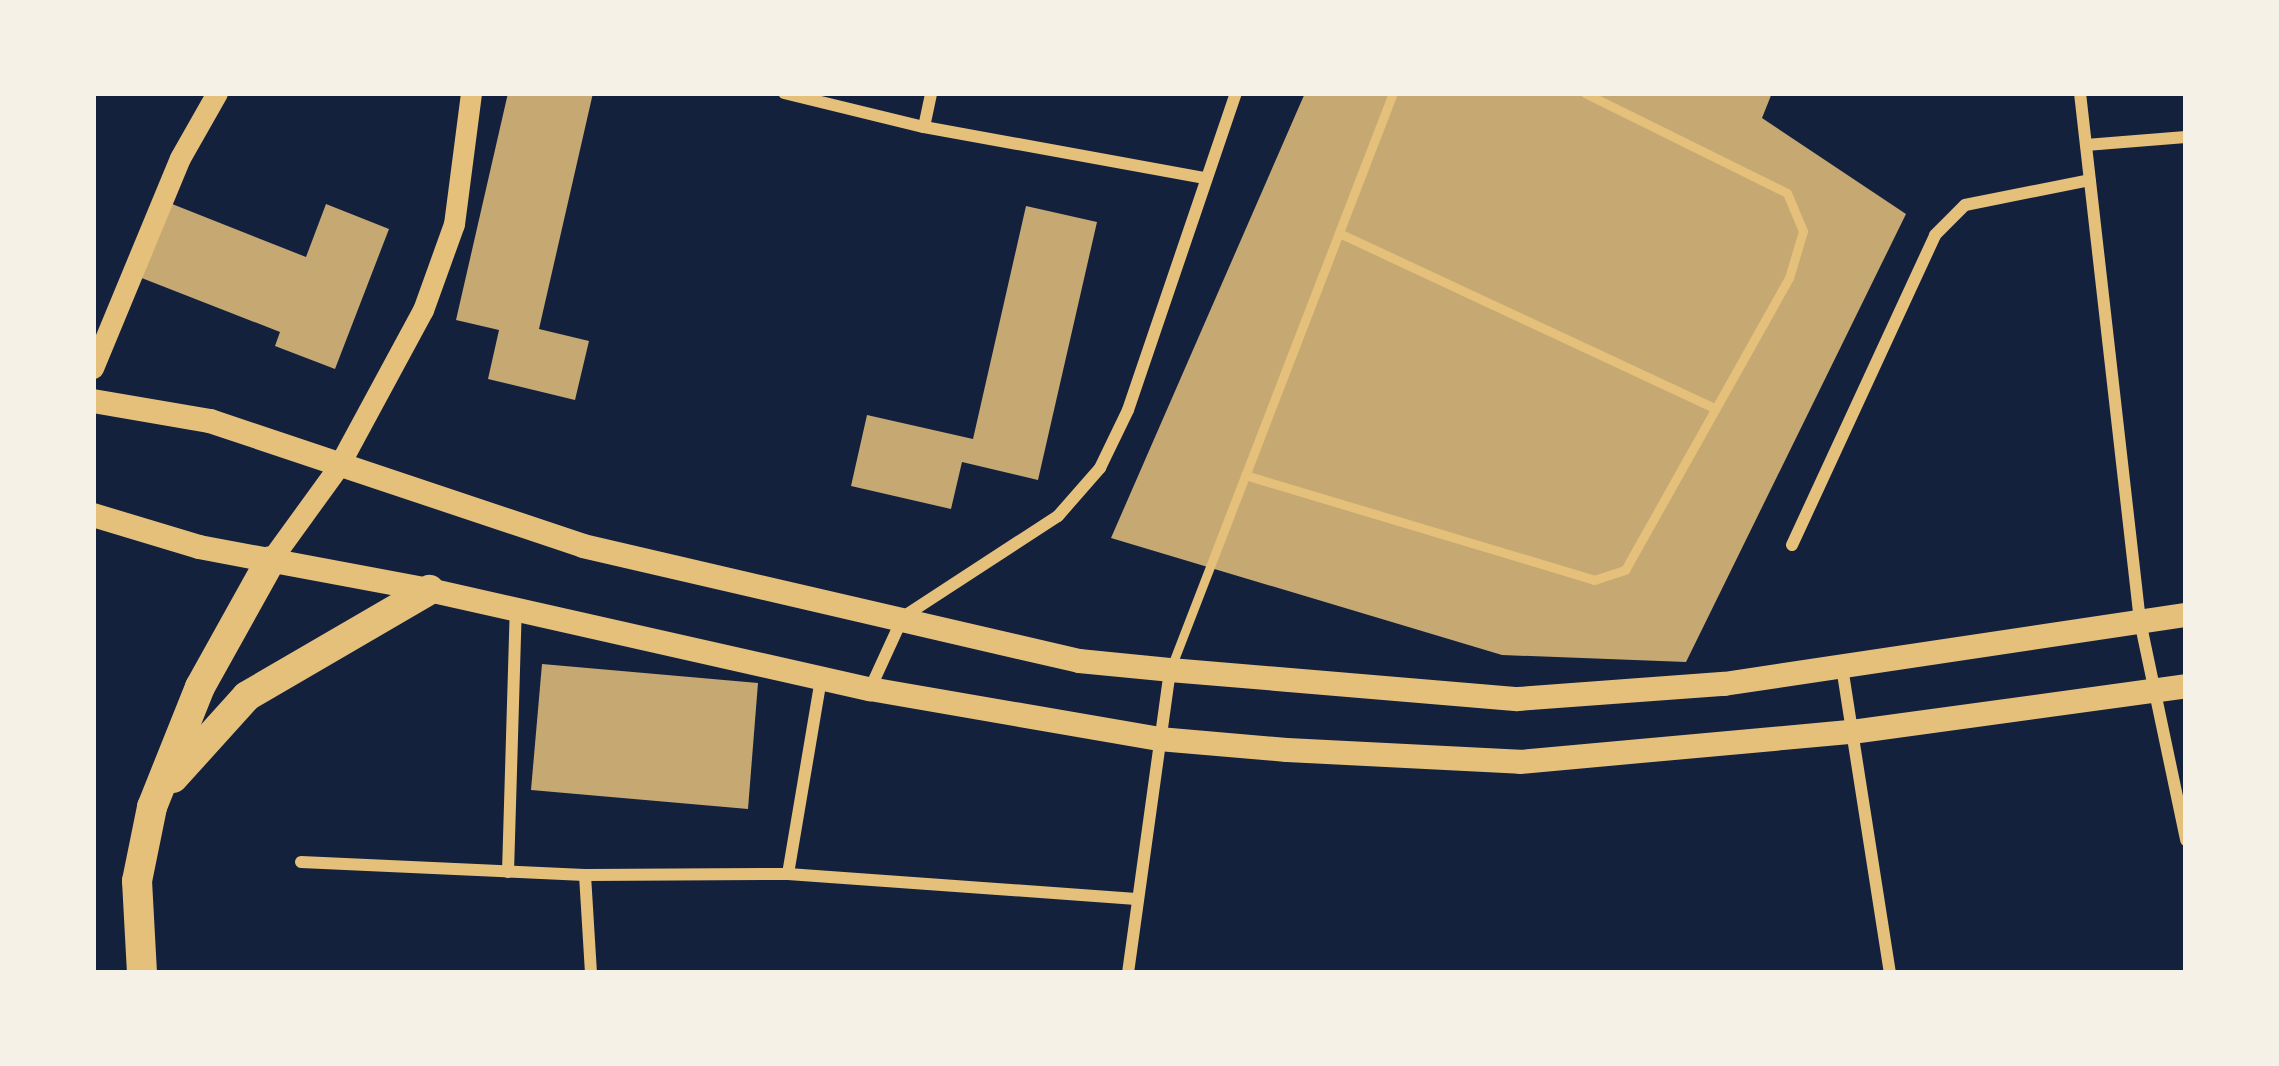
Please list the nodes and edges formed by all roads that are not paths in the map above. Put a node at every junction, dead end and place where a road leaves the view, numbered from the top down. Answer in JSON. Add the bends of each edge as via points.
{"nodes":[{"id":1,"x":217,"y":93,"type":"edge"},
{"id":2,"x":471,"y":93,"type":"edge"},
{"id":3,"x":784,"y":93,"type":"edge"},
{"id":4,"x":931,"y":93,"type":"edge"},
{"id":5,"x":1236,"y":93,"type":"edge"},
{"id":6,"x":1393,"y":93,"type":"edge"},
{"id":7,"x":1586,"y":93,"type":"edge"},
{"id":8,"x":2080,"y":93,"type":"edge"},
{"id":9,"x":924,"y":127,"type":"junction"},
{"id":10,"x":2186,"y":137,"type":"edge"},
{"id":11,"x":2086,"y":145,"type":"junction"},
{"id":12,"x":1206,"y":178,"type":"junction"},
{"id":13,"x":2090,"y":180,"type":"junction"},
{"id":14,"x":1339,"y":233,"type":"junction"},
{"id":15,"x":93,"y":368,"type":"edge"},
{"id":16,"x":93,"y":401,"type":"edge"},
{"id":17,"x":1715,"y":408,"type":"junction"},
{"id":18,"x":338,"y":467,"type":"junction"},
{"id":19,"x":1245,"y":475,"type":"junction"},
{"id":20,"x":93,"y":515,"type":"edge"},
{"id":21,"x":1792,"y":545,"type":"dead end"},
{"id":22,"x":270,"y":561,"type":"junction"},
{"id":23,"x":430,"y":590,"type":"junction"},
{"id":24,"x":516,"y":610,"type":"junction"},
{"id":25,"x":2186,"y":615,"type":"edge"},
{"id":26,"x":903,"y":616,"type":"junction"},
{"id":27,"x":2140,"y":621,"type":"junction"},
{"id":28,"x":1842,"y":666,"type":"junction"},
{"id":29,"x":1170,"y":670,"type":"junction"},
{"id":30,"x":820,"y":679,"type":"junction"},
{"id":31,"x":2186,"y":686,"type":"edge"},
{"id":32,"x":870,"y":689,"type":"junction"},
{"id":33,"x":2151,"y":691,"type":"junction"},
{"id":34,"x":1852,"y":732,"type":"junction"},
{"id":35,"x":1159,"y":739,"type":"junction"},
{"id":36,"x":152,"y":807,"type":"junction"},
{"id":37,"x":2186,"y":840,"type":"edge"},
{"id":38,"x":301,"y":862,"type":"dead end"},
{"id":39,"x":508,"y":872,"type":"junction"},
{"id":40,"x":788,"y":874,"type":"junction"},
{"id":41,"x":585,"y":875,"type":"junction"},
{"id":42,"x":1136,"y":899,"type":"junction"},
{"id":43,"x":142,"y":973,"type":"edge"},
{"id":44,"x":591,"y":973,"type":"edge"},
{"id":45,"x":1128,"y":973,"type":"edge"},
{"id":46,"x":1890,"y":973,"type":"edge"}],
"edges":[{"from":1,"to":15,"type":"street","via":[[180,158]]},
{"from":2,"to":18,"type":"street","via":[[454,224],[423,310]]},
{"from":3,"to":9,"type":"street"},
{"from":4,"to":9,"type":"street"},
{"from":5,"to":12,"type":"street"},
{"from":6,"to":14,"type":"lane"},
{"from":7,"to":17,"type":"lane","via":[[1787,193],[1795,206],[1803,231],[1789,278]]},
{"from":8,"to":11,"type":"street"},
{"from":9,"to":12,"type":"street"},
{"from":10,"to":11,"type":"street"},
{"from":11,"to":13,"type":"street"},
{"from":12,"to":26,"type":"street","via":[[1128,410],[1100,469],[1058,516]]},
{"from":13,"to":21,"type":"street","via":[[1965,205],[1935,236]]},
{"from":13,"to":27,"type":"street"},
{"from":14,"to":17,"type":"lane"},
{"from":14,"to":19,"type":"lane"},
{"from":16,"to":18,"type":"main road","via":[[210,422]]},
{"from":17,"to":19,"type":"lane","via":[[1625,570],[1612,578],[1594,580]]},
{"from":18,"to":22,"type":"street"},
{"from":18,"to":26,"type":"main road","via":[[583,546]]},
{"from":19,"to":29,"type":"lane"},
{"from":20,"to":22,"type":"main road"},
{"from":22,"to":23,"type":"main road"},
{"from":22,"to":36,"type":"main road","via":[[200,687]]},
{"from":23,"to":24,"type":"main road"},
{"from":23,"to":36,"type":"main road","via":[[247,696]]},
{"from":24,"to":30,"type":"main road"},
{"from":24,"to":39,"type":"street"},
{"from":25,"to":27,"type":"main road"},
{"from":26,"to":29,"type":"main road","via":[[1079,661]]},
{"from":26,"to":32,"type":"street"},
{"from":27,"to":28,"type":"main road"},
{"from":27,"to":33,"type":"street"},
{"from":28,"to":29,"type":"main road","via":[[1518,699]]},
{"from":28,"to":34,"type":"street"},
{"from":29,"to":35,"type":"street"},
{"from":30,"to":32,"type":"main road"},
{"from":30,"to":40,"type":"street"},
{"from":31,"to":33,"type":"main road"},
{"from":32,"to":35,"type":"main road"},
{"from":33,"to":34,"type":"main road"},
{"from":33,"to":37,"type":"street"},
{"from":34,"to":35,"type":"main road","via":[[1520,762]]},
{"from":34,"to":46,"type":"street"},
{"from":35,"to":42,"type":"street"},
{"from":36,"to":43,"type":"main road","via":[[137,881]]},
{"from":38,"to":39,"type":"street"},
{"from":39,"to":41,"type":"street"},
{"from":40,"to":41,"type":"street"},
{"from":40,"to":42,"type":"street"},
{"from":41,"to":44,"type":"street"},
{"from":42,"to":45,"type":"street"}]}
